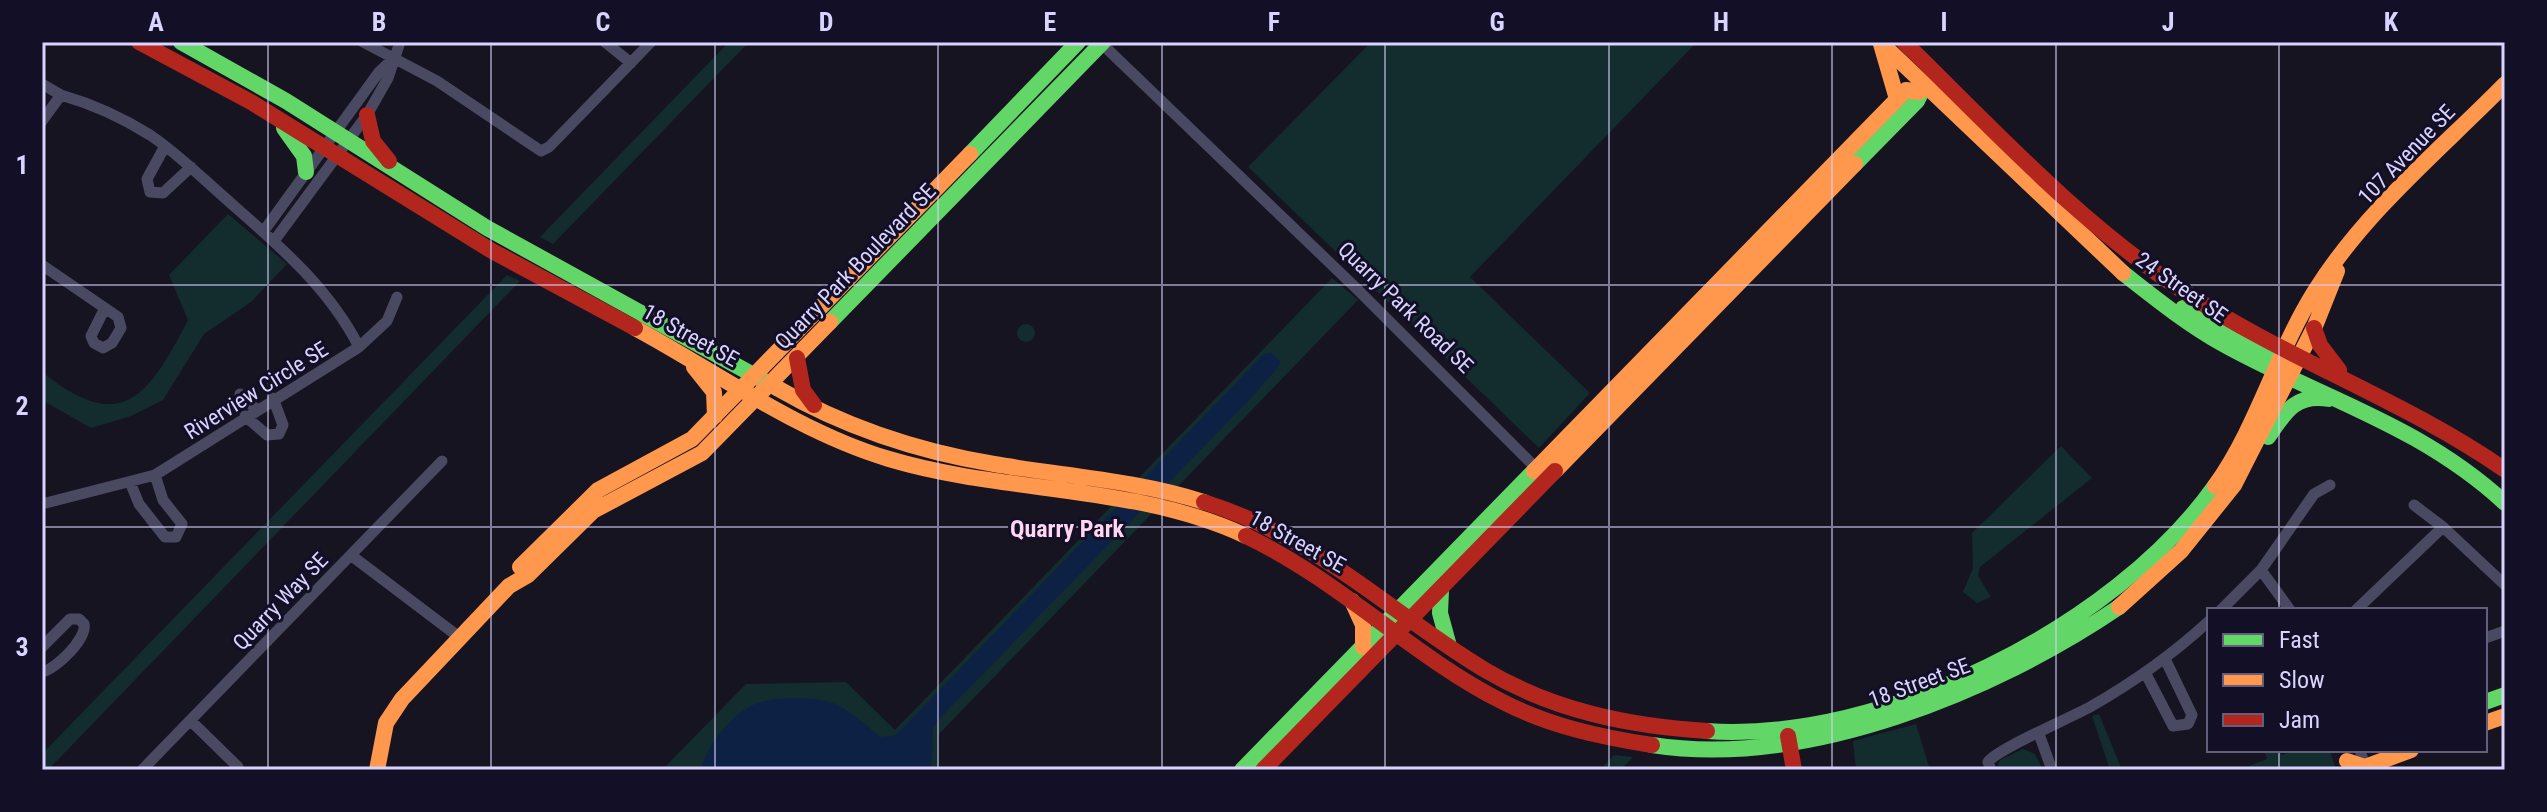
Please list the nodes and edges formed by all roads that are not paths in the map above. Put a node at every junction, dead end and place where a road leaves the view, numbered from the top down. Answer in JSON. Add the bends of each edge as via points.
{"nodes":[{"id":1,"x":139,"y":42,"type":"edge"},
{"id":2,"x":181,"y":42,"type":"edge"},
{"id":3,"x":363,"y":42,"type":"edge"},
{"id":4,"x":400,"y":42,"type":"edge"},
{"id":5,"x":605,"y":42,"type":"edge"},
{"id":6,"x":651,"y":42,"type":"edge"},
{"id":7,"x":1078,"y":42,"type":"edge"},
{"id":8,"x":1101,"y":42,"type":"edge"},
{"id":9,"x":1880,"y":42,"type":"edge"},
{"id":10,"x":1904,"y":42,"type":"edge"},
{"id":11,"x":394,"y":58,"type":"junction"},
{"id":12,"x":631,"y":63,"type":"junction"},
{"id":13,"x":42,"y":84,"type":"edge"},
{"id":14,"x":2505,"y":84,"type":"edge"},
{"id":15,"x":1922,"y":88,"type":"junction"},
{"id":16,"x":61,"y":95,"type":"junction"},
{"id":17,"x":1897,"y":99,"type":"junction"},
{"id":18,"x":272,"y":115,"type":"junction"},
{"id":19,"x":367,"y":115,"type":"junction"},
{"id":20,"x":43,"y":117,"type":"edge"},
{"id":21,"x":341,"y":136,"type":"junction"},
{"id":22,"x":165,"y":146,"type":"junction"},
{"id":23,"x":330,"y":152,"type":"junction"},
{"id":24,"x":191,"y":167,"type":"junction"},
{"id":25,"x":306,"y":172,"type":"junction"},
{"id":26,"x":400,"y":174,"type":"junction"},
{"id":27,"x":263,"y":232,"type":"junction"},
{"id":28,"x":274,"y":241,"type":"junction"},
{"id":29,"x":2341,"y":258,"type":"junction"},
{"id":30,"x":42,"y":265,"type":"edge"},
{"id":31,"x":2145,"y":291,"type":"junction"},
{"id":32,"x":397,"y":297,"type":"dead end"},
{"id":33,"x":105,"y":308,"type":"dead end"},
{"id":34,"x":1697,"y":317,"type":"junction"},
{"id":35,"x":2314,"y":328,"type":"junction"},
{"id":36,"x":359,"y":347,"type":"junction"},
{"id":37,"x":681,"y":354,"type":"junction"},
{"id":38,"x":2246,"y":354,"type":"junction"},
{"id":39,"x":797,"y":358,"type":"junction"},
{"id":40,"x":2287,"y":361,"type":"junction"},
{"id":41,"x":756,"y":375,"type":"junction"},
{"id":42,"x":2344,"y":376,"type":"junction"},
{"id":43,"x":772,"y":384,"type":"junction"},
{"id":44,"x":743,"y":388,"type":"junction"},
{"id":45,"x":240,"y":394,"type":"dead end"},
{"id":46,"x":759,"y":397,"type":"junction"},
{"id":47,"x":273,"y":398,"type":"junction"},
{"id":48,"x":2265,"y":398,"type":"junction"},
{"id":49,"x":817,"y":409,"type":"junction"},
{"id":50,"x":2364,"y":409,"type":"junction"},
{"id":51,"x":251,"y":412,"type":"junction"},
{"id":52,"x":715,"y":416,"type":"junction"},
{"id":53,"x":2255,"y":448,"type":"junction"},
{"id":54,"x":442,"y":461,"type":"dead end"},
{"id":55,"x":2505,"y":470,"type":"edge"},
{"id":56,"x":155,"y":475,"type":"junction"},
{"id":57,"x":1544,"y":475,"type":"junction"},
{"id":58,"x":130,"y":482,"type":"junction"},
{"id":59,"x":2330,"y":485,"type":"dead end"},
{"id":60,"x":43,"y":502,"type":"edge"},
{"id":61,"x":2505,"y":503,"type":"edge"},
{"id":62,"x":2414,"y":505,"type":"dead end"},
{"id":63,"x":2443,"y":527,"type":"junction"},
{"id":64,"x":352,"y":556,"type":"junction"},
{"id":65,"x":2261,"y":570,"type":"junction"},
{"id":66,"x":2505,"y":585,"type":"edge"},
{"id":67,"x":509,"y":586,"type":"junction"},
{"id":68,"x":1441,"y":591,"type":"junction"},
{"id":69,"x":1349,"y":596,"type":"junction"},
{"id":70,"x":2223,"y":608,"type":"edge"},
{"id":71,"x":2289,"y":608,"type":"edge"},
{"id":72,"x":2358,"y":608,"type":"edge"},
{"id":73,"x":1407,"y":614,"type":"junction"},
{"id":74,"x":2207,"y":623,"type":"edge"},
{"id":75,"x":1392,"y":628,"type":"junction"},
{"id":76,"x":459,"y":637,"type":"junction"},
{"id":77,"x":1449,"y":646,"type":"junction"},
{"id":78,"x":42,"y":647,"type":"edge"},
{"id":79,"x":1363,"y":647,"type":"junction"},
{"id":80,"x":2166,"y":661,"type":"junction"},
{"id":81,"x":42,"y":672,"type":"edge"},
{"id":82,"x":2146,"y":674,"type":"junction"},
{"id":83,"x":191,"y":721,"type":"junction"},
{"id":84,"x":2039,"y":734,"type":"junction"},
{"id":85,"x":1788,"y":736,"type":"junction"},
{"id":86,"x":2400,"y":752,"type":"edge"},
{"id":87,"x":2355,"y":760,"type":"edge"},
{"id":88,"x":1263,"y":766,"type":"edge"},
{"id":89,"x":238,"y":767,"type":"dead end"},
{"id":90,"x":142,"y":770,"type":"edge"},
{"id":91,"x":377,"y":770,"type":"edge"},
{"id":92,"x":1242,"y":770,"type":"edge"},
{"id":93,"x":1794,"y":770,"type":"edge"},
{"id":94,"x":1991,"y":770,"type":"edge"},
{"id":95,"x":2052,"y":770,"type":"edge"}],
"edges":[{"from":1,"to":18,"type":"main road","name":"18 Street SE"},
{"from":2,"to":21,"type":"main road","name":"18 Street SE"},
{"from":3,"to":11,"type":"street"},
{"from":4,"to":11,"type":"street"},
{"from":5,"to":12,"type":"street"},
{"from":6,"to":12,"type":"street"},
{"from":7,"to":41,"type":"main road","name":"Quarry Park Boulevard SE"},
{"from":8,"to":39,"type":"main road","name":"Quarry Park Boulevard SE"},
{"from":8,"to":57,"type":"street","name":"Quarry Park Road SE"},
{"from":9,"to":15,"type":"main road","name":"24 Street SE"},
{"from":9,"to":17,"type":"main road"},
{"from":10,"to":40,"type":"main road","name":"24 Street SE","via":[[2106,234]]},
{"from":11,"to":12,"type":"street","via":[[541,151]]},
{"from":11,"to":19,"type":"street"},
{"from":11,"to":21,"type":"street","via":[[379,72]]},
{"from":13,"to":16,"type":"street","name":"Riverview Circle SE"},
{"from":14,"to":29,"type":"main road","name":"107 Avenue SE"},
{"from":15,"to":17,"type":"main road","via":[[1906,90]]},
{"from":15,"to":31,"type":"main road","name":"24 Street SE"},
{"from":15,"to":34,"type":"main road","via":[[1917,101]]},
{"from":16,"to":20,"type":"street"},
{"from":16,"to":22,"type":"street","name":"Riverview Circle SE","via":[[102,110]]},
{"from":17,"to":34,"type":"main road"},
{"from":18,"to":23,"type":"main road","name":"18 Street SE"},
{"from":18,"to":25,"type":"main road","via":[[299,147]]},
{"from":19,"to":21,"type":"street"},
{"from":19,"to":26,"type":"main road","via":[[373,141]]},
{"from":21,"to":23,"type":"street"},
{"from":21,"to":26,"type":"main road","name":"18 Street SE"},
{"from":22,"to":24,"type":"street","name":"Riverview Circle SE"},
{"from":22,"to":24,"type":"street","via":[[147,179],[150,192],[163,193]]},
{"from":23,"to":25,"type":"street"},
{"from":23,"to":28,"type":"street"},
{"from":23,"to":37,"type":"main road","name":"18 Street SE","via":[[508,260]]},
{"from":24,"to":27,"type":"street","name":"Riverview Circle SE"},
{"from":25,"to":27,"type":"street"},
{"from":26,"to":41,"type":"main road","name":"18 Street SE"},
{"from":27,"to":28,"type":"street","name":"Riverview Circle SE"},
{"from":28,"to":36,"type":"street","name":"Riverview Circle SE","via":[[320,288]]},
{"from":29,"to":35,"type":"main road","name":"107 Avenue SE"},
{"from":29,"to":40,"type":"main road","name":"107 Avenue SE","via":[[2317,288]]},
{"from":30,"to":33,"type":"street"},
{"from":31,"to":38,"type":"main road","name":"24 Street SE","via":[[2198,329]]},
{"from":31,"to":40,"type":"main road"},
{"from":32,"to":36,"type":"street","via":[[387,321]]},
{"from":34,"to":57,"type":"main road"},
{"from":35,"to":40,"type":"main road","name":"107 Avenue SE"},
{"from":35,"to":42,"type":"main road","via":[[2328,358]]},
{"from":36,"to":47,"type":"street","name":"Riverview Circle SE"},
{"from":37,"to":44,"type":"main road","name":"18 Street SE"},
{"from":37,"to":52,"type":"main road","via":[[714,392]]},
{"from":38,"to":40,"type":"main road","name":"24 Street SE"},
{"from":38,"to":48,"type":"main road","via":[[2261,378]]},
{"from":39,"to":43,"type":"main road","name":"Quarry Park Boulevard SE"},
{"from":39,"to":49,"type":"main road","via":[[803,390]]},
{"from":40,"to":42,"type":"main road","name":"24 Street SE"},
{"from":40,"to":48,"type":"main road","name":"18 Street SE"},
{"from":40,"to":50,"type":"main road","name":"24 Street SE"},
{"from":40,"to":53,"type":"main road","name":"18 Street SE"},
{"from":41,"to":43,"type":"main road","name":"18 Street SE"},
{"from":41,"to":44,"type":"main road","name":"Quarry Park Boulevard SE"},
{"from":42,"to":55,"type":"main road","name":"24 Street SE","via":[[2421,415]]},
{"from":43,"to":46,"type":"main road","name":"Quarry Park Boulevard SE"},
{"from":43,"to":49,"type":"main road","name":"18 Street SE"},
{"from":44,"to":46,"type":"main road","name":"18 Street SE"},
{"from":44,"to":52,"type":"main road","name":"Quarry Park Boulevard SE"},
{"from":45,"to":51,"type":"street"},
{"from":46,"to":67,"type":"main road","name":"Quarry Park Boulevard SE","via":[[702,453],[593,511],[528,575]]},
{"from":46,"to":69,"type":"main road","name":"18 Street SE","via":[[843,442],[913,467],[1220,525],[1286,555]]},
{"from":47,"to":51,"type":"street","name":"Riverview Circle SE"},
{"from":47,"to":51,"type":"street","via":[[283,425],[279,434],[267,435]]},
{"from":48,"to":85,"type":"main road","name":"18 Street SE","via":[[2201,505],[2145,567],[2109,595],[1963,677]]},
{"from":49,"to":73,"type":"main road","name":"18 Street SE","via":[[869,433],[951,459],[1142,487],[1223,507],[1290,535]]},
{"from":50,"to":53,"type":"main road","via":[[2305,396]]},
{"from":50,"to":61,"type":"main road","name":"24 Street SE","via":[[2422,439]]},
{"from":51,"to":56,"type":"street","name":"Riverview Circle SE"},
{"from":52,"to":67,"type":"main road","name":"Quarry Park Boulevard SE","via":[[692,439],[598,490],[520,567]]},
{"from":53,"to":85,"type":"main road","name":"18 Street SE","via":[[2205,525],[2148,585],[2107,615],[2001,674],[1933,703],[1878,722]]},
{"from":54,"to":64,"type":"street"},
{"from":56,"to":58,"type":"street","name":"Riverview Circle SE"},
{"from":56,"to":58,"type":"street","via":[[163,500],[182,524],[176,537],[165,537],[155,528]]},
{"from":57,"to":68,"type":"main road"},
{"from":57,"to":73,"type":"main road"},
{"from":58,"to":60,"type":"street","name":"Riverview Circle SE"},
{"from":59,"to":65,"type":"street","via":[[2314,494]]},
{"from":62,"to":63,"type":"street"},
{"from":63,"to":66,"type":"street"},
{"from":63,"to":72,"type":"street"},
{"from":64,"to":76,"type":"street","name":"Quarry Way SE"},
{"from":64,"to":83,"type":"street","name":"Quarry Way SE"},
{"from":65,"to":70,"type":"street"},
{"from":65,"to":71,"type":"street"},
{"from":67,"to":76,"type":"main road","name":"Quarry Park Boulevard SE"},
{"from":68,"to":73,"type":"main road"},
{"from":68,"to":77,"type":"main road","via":[[1440,613]]},
{"from":69,"to":75,"type":"main road","name":"18 Street SE"},
{"from":69,"to":79,"type":"main road","via":[[1361,617]]},
{"from":73,"to":75,"type":"main road"},
{"from":73,"to":77,"type":"main road","name":"18 Street SE"},
{"from":74,"to":80,"type":"street"},
{"from":75,"to":79,"type":"main road"},
{"from":75,"to":85,"type":"main road","name":"18 Street SE","via":[[1492,697],[1573,730],[1629,744],[1687,750]]},
{"from":75,"to":88,"type":"main road"},
{"from":76,"to":91,"type":"main road","name":"Quarry Park Boulevard SE","via":[[386,723]]},
{"from":77,"to":85,"type":"main road","name":"18 Street SE","via":[[1538,699],[1614,723],[1699,734]]},
{"from":78,"to":81,"type":"street","via":[[70,619],[84,624],[82,636]]},
{"from":79,"to":88,"type":"main road"},
{"from":80,"to":82,"type":"street"},
{"from":80,"to":82,"type":"street","via":[[2192,715],[2188,724],[2173,726]]},
{"from":82,"to":84,"type":"street"},
{"from":83,"to":89,"type":"street"},
{"from":83,"to":90,"type":"street","name":"Quarry Way SE"},
{"from":84,"to":94,"type":"street","via":[[1994,753],[1988,762]]},
{"from":84,"to":95,"type":"street"},
{"from":85,"to":93,"type":"main road"},
{"from":86,"to":87,"type":"main road"},
{"from":88,"to":92,"type":"main road"}]}
